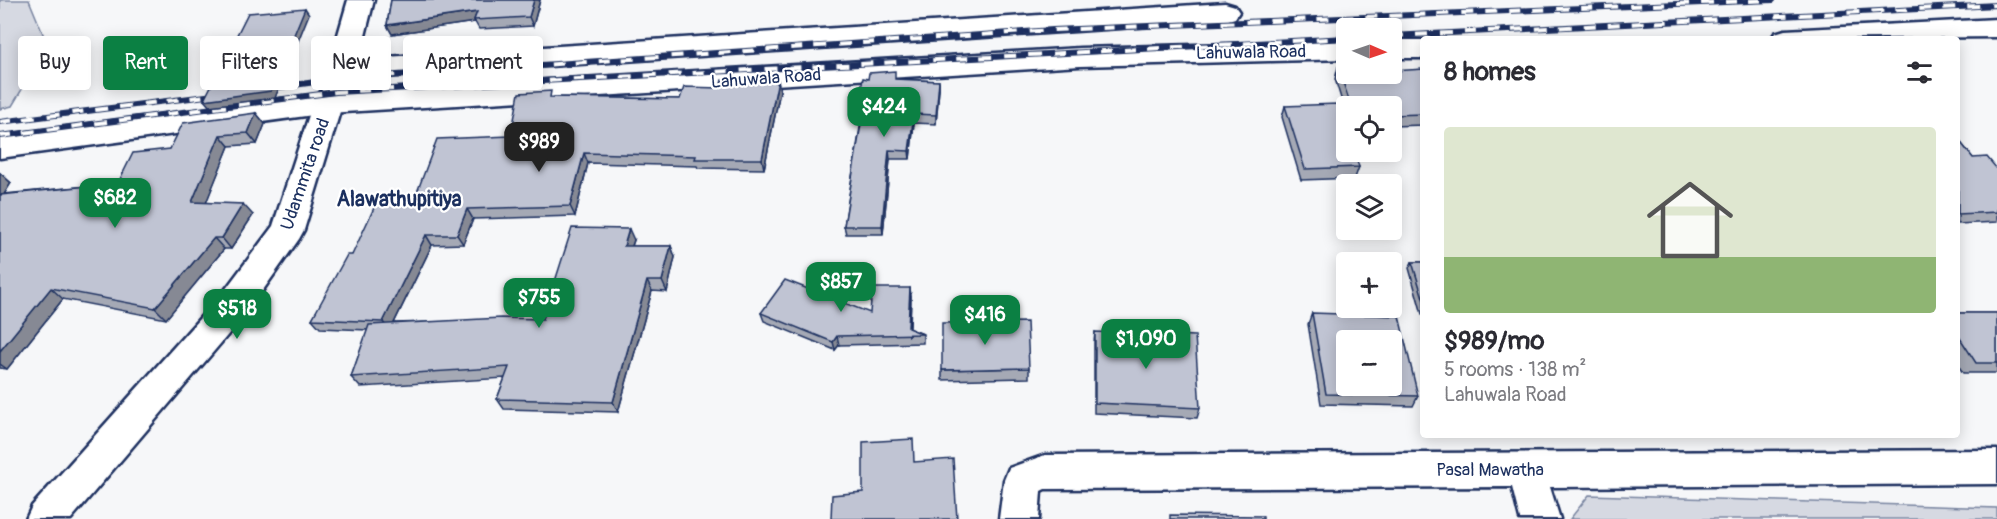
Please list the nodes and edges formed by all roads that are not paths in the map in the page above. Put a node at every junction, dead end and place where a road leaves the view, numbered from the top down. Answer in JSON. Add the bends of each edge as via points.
{"nodes":[{"id":1,"x":361,"y":0,"type":"edge"},
{"id":2,"x":1225,"y":12,"type":"dead end"},
{"id":3,"x":1997,"y":28,"type":"edge"},
{"id":4,"x":350,"y":36,"type":"edge"},
{"id":5,"x":1843,"y":36,"type":"edge"},
{"id":6,"x":1402,"y":49,"type":"edge"},
{"id":7,"x":1420,"y":49,"type":"edge"},
{"id":8,"x":1336,"y":50,"type":"edge"},
{"id":9,"x":391,"y":67,"type":"edge"},
{"id":10,"x":336,"y":90,"type":"edge"},
{"id":11,"x":328,"y":103,"type":"junction"},
{"id":12,"x":0,"y":147,"type":"edge"},
{"id":13,"x":1997,"y":467,"type":"edge"},
{"id":14,"x":1526,"y":469,"type":"junction"},
{"id":15,"x":46,"y":519,"type":"edge"},
{"id":16,"x":1019,"y":519,"type":"edge"},
{"id":17,"x":1540,"y":519,"type":"edge"}],
"edges":[{"from":1,"to":4,"type":"street","name":"Udammita road"},
{"from":2,"to":9,"type":"street"},
{"from":3,"to":5,"type":"street"},
{"from":6,"to":7,"type":"street"},
{"from":8,"to":11,"type":"street","name":"Lahuwala Road","via":[[1080,57]]},
{"from":10,"to":11,"type":"street","name":"Udammita road"},
{"from":11,"to":12,"type":"street","name":"Lahuwala Road"},
{"from":11,"to":15,"type":"street","name":"Udammita road","via":[[288,231],[237,300]]},
{"from":13,"to":14,"type":"street","name":"Pasal Mawatha"},
{"from":14,"to":16,"type":"street","name":"Pasal Mawatha","via":[[1045,472],[1023,480]]},
{"from":14,"to":17,"type":"street"}]}
